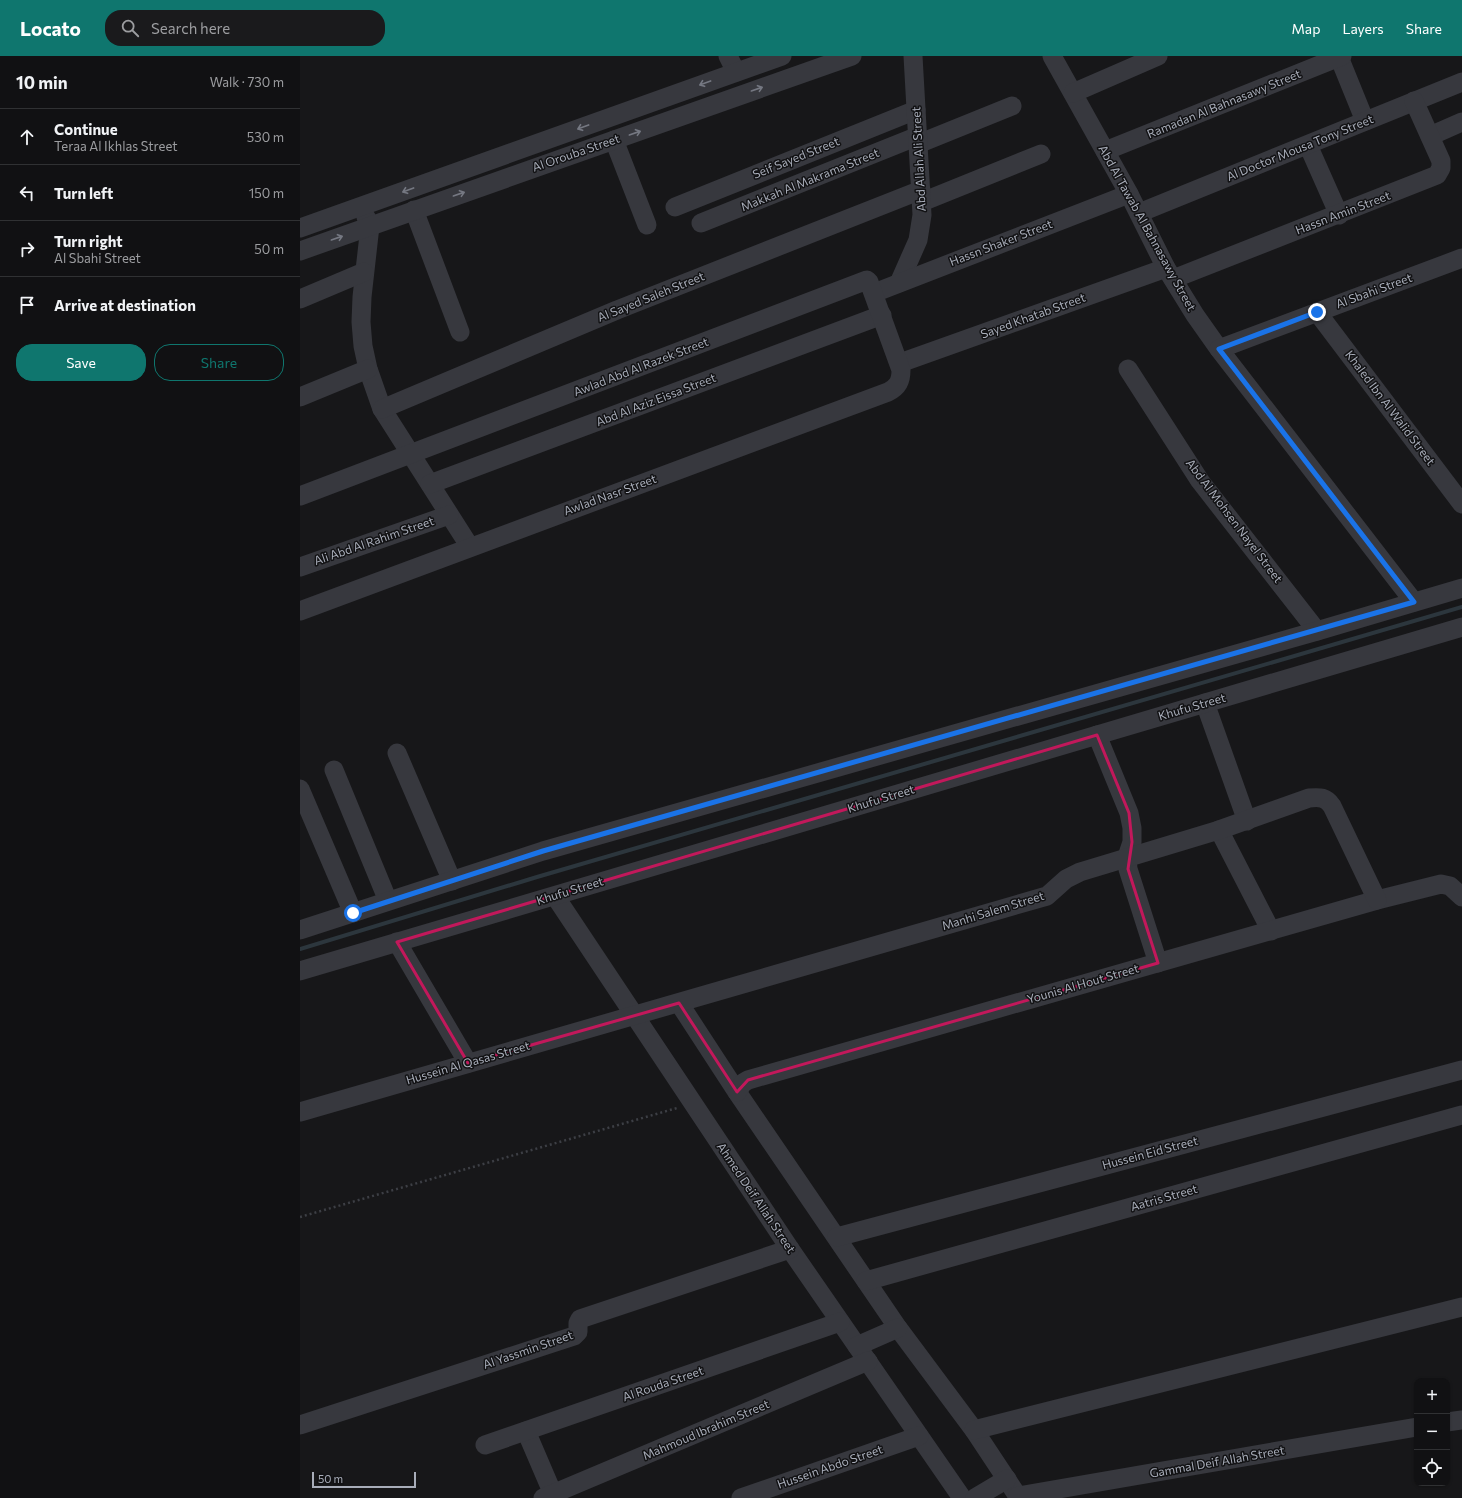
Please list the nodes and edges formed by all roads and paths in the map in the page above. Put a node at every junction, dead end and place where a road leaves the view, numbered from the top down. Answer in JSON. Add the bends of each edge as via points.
{"nodes":[{"id":1,"x":779,"y":56,"type":"edge"},
{"id":2,"x":852,"y":56,"type":"edge"},
{"id":3,"x":913,"y":56,"type":"edge"},
{"id":4,"x":1052,"y":56,"type":"edge"},
{"id":5,"x":1158,"y":56,"type":"edge"},
{"id":6,"x":1341,"y":57,"type":"edge"},
{"id":7,"x":732,"y":64,"type":"edge"},
{"id":8,"x":1462,"y":82,"type":"edge"},
{"id":9,"x":1073,"y":93,"type":"junction"},
{"id":10,"x":1414,"y":101,"type":"junction"},
{"id":11,"x":1012,"y":106,"type":"dead end"},
{"id":12,"x":916,"y":110,"type":"junction"},
{"id":13,"x":1365,"y":121,"type":"junction"},
{"id":14,"x":1462,"y":122,"type":"edge"},
{"id":15,"x":1430,"y":136,"type":"junction"},
{"id":16,"x":614,"y":140,"type":"junction"},
{"id":17,"x":918,"y":140,"type":"junction"},
{"id":18,"x":1308,"y":144,"type":"junction"},
{"id":19,"x":1105,"y":152,"type":"junction"},
{"id":20,"x":1042,"y":154,"type":"dead end"},
{"id":21,"x":1129,"y":194,"type":"junction"},
{"id":22,"x":922,"y":196,"type":"junction"},
{"id":23,"x":361,"y":206,"type":"junction"},
{"id":24,"x":675,"y":207,"type":"dead end"},
{"id":25,"x":414,"y":210,"type":"junction"},
{"id":26,"x":1139,"y":213,"type":"junction"},
{"id":27,"x":1339,"y":215,"type":"junction"},
{"id":28,"x":701,"y":223,"type":"dead end"},
{"id":29,"x":647,"y":225,"type":"dead end"},
{"id":30,"x":370,"y":226,"type":"junction"},
{"id":31,"x":300,"y":228,"type":"edge"},
{"id":32,"x":300,"y":251,"type":"edge"},
{"id":33,"x":1462,"y":258,"type":"edge"},
{"id":34,"x":364,"y":272,"type":"junction"},
{"id":35,"x":1170,"y":274,"type":"junction"},
{"id":36,"x":900,"y":283,"type":"junction"},
{"id":37,"x":872,"y":287,"type":"junction"},
{"id":38,"x":300,"y":299,"type":"edge"},
{"id":39,"x":1317,"y":312,"type":"junction"},
{"id":40,"x":882,"y":315,"type":"junction"},
{"id":41,"x":460,"y":332,"type":"dead end"},
{"id":42,"x":1219,"y":349,"type":"junction"},
{"id":43,"x":900,"y":363,"type":"junction"},
{"id":44,"x":368,"y":369,"type":"junction"},
{"id":45,"x":1128,"y":369,"type":"dead end"},
{"id":46,"x":300,"y":397,"type":"edge"},
{"id":47,"x":382,"y":409,"type":"junction"},
{"id":48,"x":412,"y":455,"type":"junction"},
{"id":49,"x":430,"y":484,"type":"junction"},
{"id":50,"x":300,"y":496,"type":"edge"},
{"id":51,"x":1462,"y":504,"type":"edge"},
{"id":52,"x":449,"y":515,"type":"junction"},
{"id":53,"x":470,"y":547,"type":"junction"},
{"id":54,"x":300,"y":567,"type":"edge"},
{"id":55,"x":1462,"y":588,"type":"edge"},
{"id":56,"x":1414,"y":602,"type":"junction"},
{"id":57,"x":300,"y":611,"type":"edge"},
{"id":58,"x":1462,"y":626,"type":"edge"},
{"id":59,"x":1317,"y":631,"type":"junction"},
{"id":60,"x":1205,"y":703,"type":"junction"},
{"id":61,"x":1097,"y":735,"type":"junction"},
{"id":62,"x":397,"y":752,"type":"dead end"},
{"id":63,"x":334,"y":770,"type":"dead end"},
{"id":64,"x":300,"y":789,"type":"edge"},
{"id":65,"x":1247,"y":821,"type":"junction"},
{"id":66,"x":1219,"y":830,"type":"junction"},
{"id":67,"x":1128,"y":857,"type":"junction"},
{"id":68,"x":452,"y":881,"type":"junction"},
{"id":69,"x":555,"y":896,"type":"junction"},
{"id":70,"x":1462,"y":897,"type":"edge"},
{"id":71,"x":1377,"y":900,"type":"junction"},
{"id":72,"x":388,"y":901,"type":"junction"},
{"id":73,"x":353,"y":913,"type":"junction"},
{"id":74,"x":300,"y":930,"type":"edge"},
{"id":75,"x":1272,"y":931,"type":"junction"},
{"id":76,"x":397,"y":942,"type":"junction"},
{"id":77,"x":1158,"y":963,"type":"junction"},
{"id":78,"x":300,"y":971,"type":"edge"},
{"id":79,"x":679,"y":1003,"type":"junction"},
{"id":80,"x":635,"y":1014,"type":"junction"},
{"id":81,"x":468,"y":1063,"type":"junction"},
{"id":82,"x":1462,"y":1070,"type":"edge"},
{"id":83,"x":737,"y":1092,"type":"junction"},
{"id":84,"x":693,"y":1103,"type":"junction"},
{"id":85,"x":300,"y":1112,"type":"edge"},
{"id":86,"x":1462,"y":1115,"type":"edge"},
{"id":87,"x":300,"y":1217,"type":"edge"},
{"id":88,"x":837,"y":1237,"type":"junction"},
{"id":89,"x":790,"y":1249,"type":"junction"},
{"id":90,"x":866,"y":1281,"type":"junction"},
{"id":91,"x":1462,"y":1307,"type":"edge"},
{"id":92,"x":840,"y":1322,"type":"junction"},
{"id":93,"x":898,"y":1328,"type":"junction"},
{"id":94,"x":857,"y":1346,"type":"junction"},
{"id":95,"x":868,"y":1362,"type":"junction"},
{"id":96,"x":1462,"y":1420,"type":"edge"},
{"id":97,"x":1450,"y":1422,"type":"edge"},
{"id":98,"x":300,"y":1425,"type":"edge"},
{"id":99,"x":1414,"y":1428,"type":"edge"},
{"id":100,"x":974,"y":1430,"type":"junction"},
{"id":101,"x":526,"y":1431,"type":"junction"},
{"id":102,"x":919,"y":1436,"type":"junction"},
{"id":103,"x":485,"y":1445,"type":"dead end"},
{"id":104,"x":1007,"y":1480,"type":"junction"},
{"id":105,"x":548,"y":1496,"type":"edge"},
{"id":106,"x":1018,"y":1497,"type":"edge"},
{"id":107,"x":741,"y":1498,"type":"edge"},
{"id":108,"x":962,"y":1498,"type":"edge"},
{"id":109,"x":975,"y":1498,"type":"edge"}],
"edges":[{"from":1,"to":7,"type":"street","name":"Al Orouba Street"},
{"from":16,"to":2,"type":"street","name":"Al Orouba Street","one_way":true},
{"from":3,"to":12,"type":"street","name":"Abd Allah Ali Street"},
{"from":4,"to":9,"type":"street","name":"Abd Al Tawab Al Bahnasawy Street"},
{"from":5,"to":9,"type":"street"},
{"from":6,"to":13,"type":"street"},
{"from":6,"to":19,"type":"street","name":"Ramadan Al Bahnasawy Street"},
{"from":7,"to":23,"type":"street","name":"Al Orouba Street","one_way":true},
{"from":8,"to":10,"type":"street","name":"Al Doctor Mousa Tony Street"},
{"from":9,"to":19,"type":"street","name":"Abd Al Tawab Al Bahnasawy Street"},
{"from":10,"to":13,"type":"street","name":"Al Doctor Mousa Tony Street"},
{"from":10,"to":15,"type":"street","name":"Hassn Amin Street"},
{"from":11,"to":17,"type":"street","name":"Makkah Al Makrama Street"},
{"from":12,"to":17,"type":"street","name":"Abd Allah Ali Street"},
{"from":12,"to":24,"type":"street","name":"Seif Sayed Street"},
{"from":13,"to":18,"type":"street","name":"Al Doctor Mousa Tony Street"},
{"from":14,"to":15,"type":"street"},
{"from":15,"to":27,"type":"street","name":"Hassn Amin Street","via":[[1441,160],[1442,168],[1437,175]]},
{"from":25,"to":16,"type":"street","name":"Al Orouba Street","one_way":true},
{"from":16,"to":29,"type":"street"},
{"from":17,"to":22,"type":"street","name":"Abd Allah Ali Street"},
{"from":17,"to":28,"type":"street","name":"Makkah Al Makrama Street"},
{"from":18,"to":26,"type":"street","name":"Al Doctor Mousa Tony Street"},
{"from":18,"to":27,"type":"street"},
{"from":19,"to":21,"type":"street","name":"Abd Al Tawab Al Bahnasawy Street"},
{"from":20,"to":22,"type":"street","name":"Al Sayed Saleh Street"},
{"from":21,"to":26,"type":"street","name":"Abd Al Tawab Al Bahnasawy Street"},
{"from":21,"to":36,"type":"street","name":"Hassn Shaker Street"},
{"from":22,"to":36,"type":"street","name":"Abd Allah Ali Street","via":[[918,240]]},
{"from":22,"to":47,"type":"street","name":"Al Sayed Saleh Street","via":[[617,310]]},
{"from":23,"to":30,"type":"street"},
{"from":23,"to":31,"type":"street","name":"Al Orouba Street"},
{"from":25,"to":30,"type":"street","name":"Al Orouba Street"},
{"from":25,"to":41,"type":"street"},
{"from":26,"to":35,"type":"street","name":"Abd Al Tawab Al Bahnasawy Street"},
{"from":27,"to":35,"type":"street","name":"Hassn Amin Street"},
{"from":32,"to":30,"type":"street","name":"Al Orouba Street","one_way":true},
{"from":30,"to":34,"type":"street"},
{"from":33,"to":39,"type":"street","name":"Al Sbahi Street"},
{"from":34,"to":38,"type":"street"},
{"from":34,"to":44,"type":"street","via":[[360,322]]},
{"from":35,"to":42,"type":"street","name":"Abd Al Tawab Al Bahnasawy Street"},
{"from":35,"to":43,"type":"street","name":"Sayed Khatab Street"},
{"from":36,"to":37,"type":"street","name":"Hassn Shaker Street"},
{"from":37,"to":40,"type":"street"},
{"from":37,"to":48,"type":"street","name":"Awlad Abd Al Razek Street","via":[[867,280]]},
{"from":39,"to":42,"type":"street","name":"Al Sbahi Street"},
{"from":39,"to":51,"type":"street","name":"Khaled Ibn Al Walid Street"},
{"from":40,"to":43,"type":"street"},
{"from":40,"to":49,"type":"street","name":"Abd Al Aziz Eissa Street"},
{"from":42,"to":56,"type":"street","name":"Abd Al Tawab Al Bahnasawy Street"},
{"from":43,"to":53,"type":"street","name":"Awlad Nasr Street","via":[[899,384],[888,392]]},
{"from":44,"to":46,"type":"street"},
{"from":44,"to":47,"type":"street"},
{"from":45,"to":59,"type":"street","name":"Abd Al Mohsen Nayel Street","via":[[1200,481]]},
{"from":47,"to":48,"type":"street"},
{"from":48,"to":49,"type":"street"},
{"from":48,"to":50,"type":"street","name":"Awlad Abd Al Razek Street"},
{"from":49,"to":52,"type":"street"},
{"from":52,"to":53,"type":"street"},
{"from":52,"to":54,"type":"street","name":"Ali Abd Al Rahim Street"},
{"from":53,"to":57,"type":"street","name":"Awlad Nasr Street"},
{"from":55,"to":56,"type":"street"},
{"from":56,"to":59,"type":"street"},
{"from":58,"to":60,"type":"street","name":"Khufu Street"},
{"from":59,"to":68,"type":"street","via":[[543,851]]},
{"from":60,"to":61,"type":"street","name":"Khufu Street"},
{"from":60,"to":65,"type":"street"},
{"from":61,"to":67,"type":"street","via":[[1129,813],[1132,842]]},
{"from":61,"to":69,"type":"street","name":"Khufu Street"},
{"from":62,"to":68,"type":"street"},
{"from":63,"to":72,"type":"street"},
{"from":64,"to":73,"type":"street"},
{"from":65,"to":66,"type":"street","name":"Manhi Salem Street"},
{"from":65,"to":71,"type":"street","name":"Manhi Salem Street","via":[[1309,798],[1319,797],[1328,800]]},
{"from":66,"to":67,"type":"street","name":"Manhi Salem Street"},
{"from":66,"to":75,"type":"street"},
{"from":67,"to":77,"type":"street","via":[[1131,880]]},
{"from":67,"to":79,"type":"street","name":"Manhi Salem Street","via":[[1080,872],[1066,879],[1047,896]]},
{"from":68,"to":72,"type":"street"},
{"from":69,"to":76,"type":"street","name":"Khufu Street"},
{"from":69,"to":80,"type":"street","name":"Ahmed Deif Allah Street"},
{"from":70,"to":71,"type":"street","name":"Younis Al Hout Street","via":[[1450,886],[1441,884]]},
{"from":71,"to":75,"type":"street","name":"Younis Al Hout Street"},
{"from":72,"to":73,"type":"street"},
{"from":73,"to":74,"type":"street"},
{"from":75,"to":77,"type":"street","name":"Younis Al Hout Street"},
{"from":76,"to":78,"type":"street","name":"Khufu Street"},
{"from":76,"to":81,"type":"street"},
{"from":77,"to":83,"type":"street","name":"Younis Al Hout Street","via":[[748,1080]]},
{"from":79,"to":80,"type":"street","name":"Manhi Salem Street"},
{"from":79,"to":83,"type":"street"},
{"from":80,"to":81,"type":"street","name":"Hussein Al Qasas Street"},
{"from":80,"to":84,"type":"street","name":"Ahmed Deif Allah Street"},
{"from":81,"to":85,"type":"street","name":"Hussein Al Qasas Street"},
{"from":82,"to":88,"type":"street","name":"Hussein Eid Street"},
{"from":83,"to":88,"type":"street"},
{"from":84,"to":87,"type":"path"},
{"from":84,"to":89,"type":"street","name":"Ahmed Deif Allah Street"},
{"from":86,"to":90,"type":"street","name":"Aatris Street"},
{"from":88,"to":90,"type":"street"},
{"from":89,"to":92,"type":"street","name":"Ahmed Deif Allah Street"},
{"from":89,"to":98,"type":"street","name":"Al Yassmin Street","via":[[580,1319],[578,1332],[574,1336]]},
{"from":90,"to":93,"type":"street"},
{"from":91,"to":100,"type":"street"},
{"from":92,"to":94,"type":"street","name":"Ahmed Deif Allah Street"},
{"from":92,"to":101,"type":"street","name":"Al Rouda Street"},
{"from":93,"to":94,"type":"street"},
{"from":93,"to":100,"type":"street"},
{"from":94,"to":95,"type":"street","name":"Ahmed Deif Allah Street"},
{"from":95,"to":102,"type":"street","name":"Ahmed Deif Allah Street"},
{"from":95,"to":105,"type":"street","name":"Mahmoud Ibrahim Street"},
{"from":96,"to":97,"type":"street"},
{"from":99,"to":106,"type":"street","name":"Gammal Deif Allah Street"},
{"from":100,"to":104,"type":"street"},
{"from":101,"to":103,"type":"street","name":"Al Rouda Street"},
{"from":101,"to":105,"type":"street"},
{"from":102,"to":107,"type":"street","name":"Hussein Abdo Street"},
{"from":102,"to":108,"type":"street","name":"Ahmed Deif Allah Street"},
{"from":104,"to":106,"type":"street"},
{"from":104,"to":109,"type":"street"}]}
